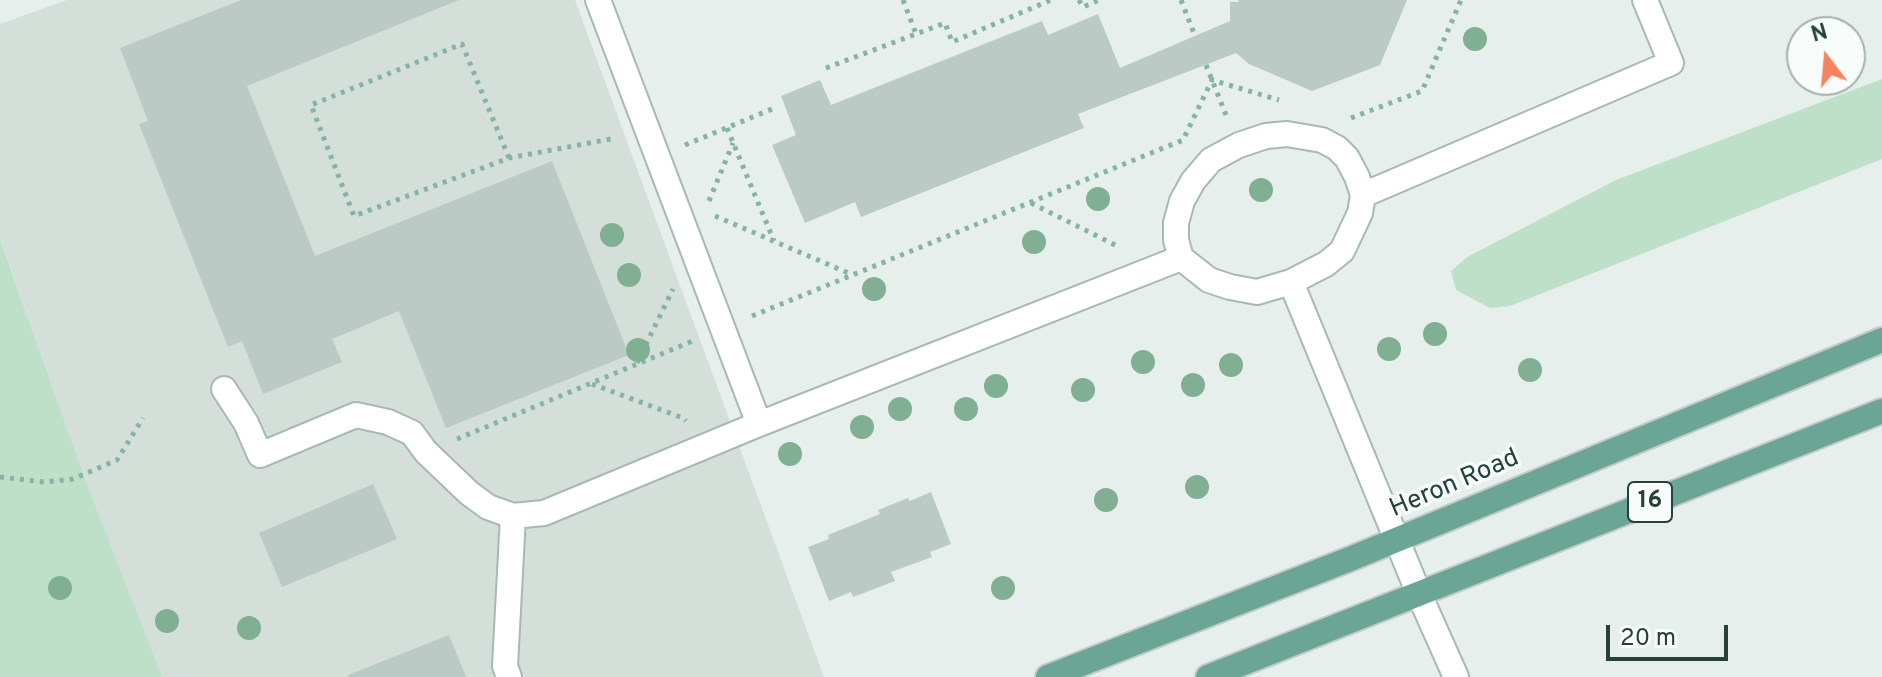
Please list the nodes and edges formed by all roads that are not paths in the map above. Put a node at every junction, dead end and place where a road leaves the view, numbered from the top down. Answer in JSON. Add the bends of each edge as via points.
{"nodes":[{"id":1,"x":598,"y":0,"type":"edge"},
{"id":2,"x":1645,"y":0,"type":"edge"},
{"id":3,"x":1363,"y":195,"type":"junction"},
{"id":4,"x":1181,"y":258,"type":"junction"},
{"id":5,"x":1291,"y":282,"type":"junction"},
{"id":6,"x":1882,"y":340,"type":"edge"},
{"id":7,"x":224,"y":389,"type":"dead end"},
{"id":8,"x":1882,"y":411,"type":"edge"},
{"id":9,"x":759,"y":424,"type":"junction"},
{"id":10,"x":513,"y":516,"type":"junction"},
{"id":11,"x":1397,"y":539,"type":"junction"},
{"id":12,"x":1419,"y":594,"type":"junction"},
{"id":13,"x":509,"y":677,"type":"edge"},
{"id":14,"x":1048,"y":677,"type":"edge"},
{"id":15,"x":1208,"y":677,"type":"edge"},
{"id":16,"x":1456,"y":677,"type":"edge"}],
"edges":[{"from":1,"to":9,"type":"street"},
{"from":2,"to":3,"type":"street","via":[[1671,63]]},
{"from":3,"to":4,"type":"street","via":[[1347,158],[1322,140],[1287,134],[1239,145],[1211,160],[1182,201],[1176,223]]},
{"from":3,"to":5,"type":"street","via":[[1342,251]]},
{"from":4,"to":5,"type":"street","via":[[1209,280],[1230,287],[1257,292]]},
{"from":4,"to":9,"type":"street"},
{"from":5,"to":11,"type":"street"},
{"from":6,"to":11,"type":"main road","name":"Heron Road","number":"16"},
{"from":7,"to":10,"type":"street","via":[[260,455],[356,415],[388,422],[412,433],[469,493]]},
{"from":8,"to":12,"type":"main road","number":"16"},
{"from":9,"to":10,"type":"street","via":[[544,513]]},
{"from":10,"to":13,"type":"street","via":[[505,666]]},
{"from":11,"to":12,"type":"street"},
{"from":11,"to":14,"type":"main road","name":"Heron Road","number":"16"},
{"from":12,"to":15,"type":"main road","number":"16"},
{"from":12,"to":16,"type":"street"}]}
